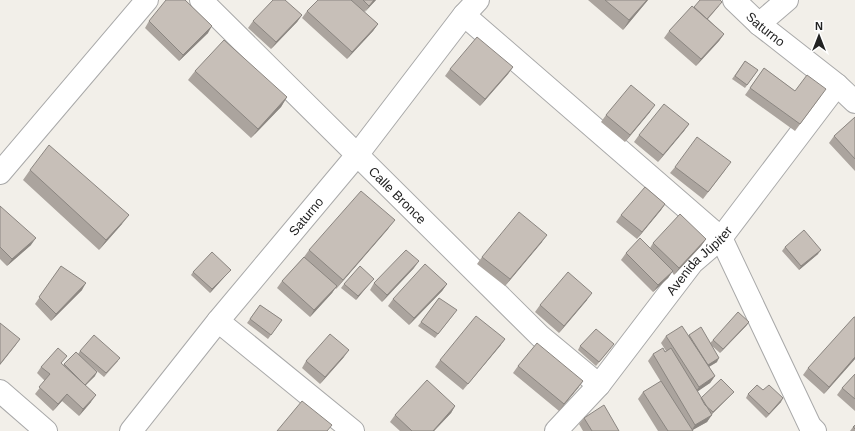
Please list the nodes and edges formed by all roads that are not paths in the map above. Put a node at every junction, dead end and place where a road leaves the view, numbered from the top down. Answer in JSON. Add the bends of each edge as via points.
{"nodes":[{"id":1,"x":147,"y":0,"type":"edge"},
{"id":2,"x":201,"y":0,"type":"edge"},
{"id":3,"x":734,"y":0,"type":"edge"},
{"id":4,"x":787,"y":0,"type":"edge"},
{"id":5,"x":471,"y":8,"type":"edge"},
{"id":6,"x":759,"y":24,"type":"junction"},
{"id":7,"x":837,"y":85,"type":"junction"},
{"id":8,"x":855,"y":102,"type":"edge"},
{"id":9,"x":357,"y":155,"type":"junction"},
{"id":10,"x":0,"y":172,"type":"edge"},
{"id":11,"x":721,"y":238,"type":"junction"},
{"id":12,"x":218,"y":321,"type":"junction"},
{"id":13,"x":599,"y":385,"type":"junction"},
{"id":14,"x":0,"y":391,"type":"edge"},
{"id":15,"x":812,"y":428,"type":"edge"},
{"id":16,"x":46,"y":431,"type":"edge"},
{"id":17,"x":131,"y":431,"type":"edge"},
{"id":18,"x":352,"y":431,"type":"edge"},
{"id":19,"x":556,"y":431,"type":"edge"}],
"edges":[{"from":1,"to":10,"type":"street"},
{"from":2,"to":9,"type":"street","name":"Calle Bronce"},
{"from":3,"to":6,"type":"street","name":"Saturno"},
{"from":4,"to":6,"type":"street"},
{"from":5,"to":9,"type":"street","name":"Saturno"},
{"from":5,"to":11,"type":"street"},
{"from":6,"to":7,"type":"street","name":"Saturno"},
{"from":7,"to":8,"type":"street","name":"Saturno"},
{"from":7,"to":11,"type":"street","name":"Avenida Júpiter"},
{"from":9,"to":12,"type":"street","name":"Saturno"},
{"from":9,"to":13,"type":"street","name":"Calle Bronce","via":[[540,336]]},
{"from":11,"to":13,"type":"street","name":"Avenida Júpiter","via":[[692,263]]},
{"from":11,"to":15,"type":"street"},
{"from":12,"to":17,"type":"street","name":"Saturno"},
{"from":12,"to":18,"type":"street"},
{"from":13,"to":19,"type":"street","name":"Avenida Júpiter"},
{"from":14,"to":16,"type":"street"}]}
